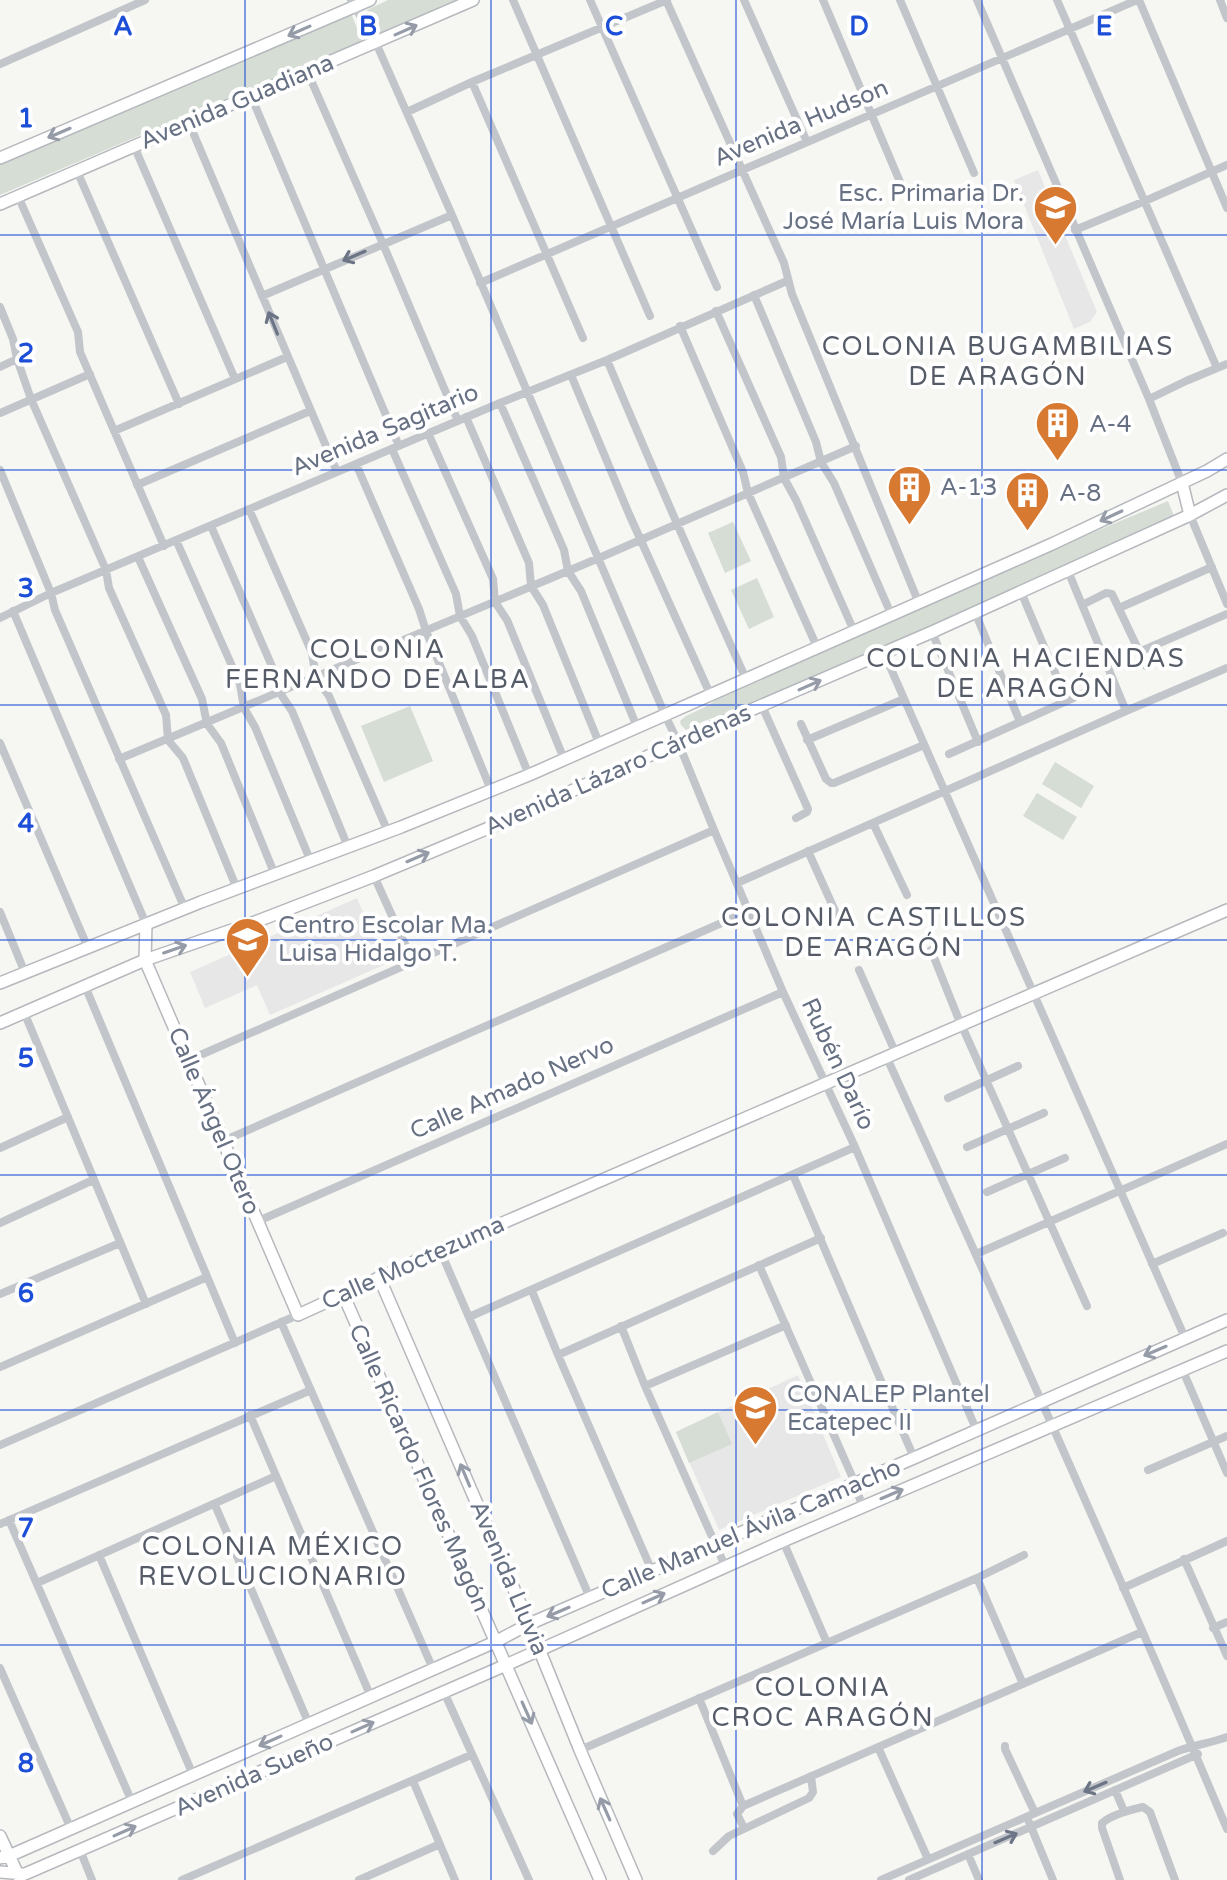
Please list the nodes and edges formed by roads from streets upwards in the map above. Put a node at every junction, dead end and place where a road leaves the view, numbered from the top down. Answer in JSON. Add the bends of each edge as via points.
{"nodes":[{"id":1,"x":145,"y":0,"type":"edge"},
{"id":2,"x":370,"y":0,"type":"edge"},
{"id":3,"x":473,"y":0,"type":"edge"},
{"id":4,"x":513,"y":0,"type":"edge"},
{"id":5,"x":590,"y":0,"type":"edge"},
{"id":6,"x":666,"y":0,"type":"edge"},
{"id":7,"x":744,"y":0,"type":"edge"},
{"id":8,"x":823,"y":0,"type":"edge"},
{"id":9,"x":900,"y":0,"type":"edge"},
{"id":10,"x":977,"y":0,"type":"edge"},
{"id":11,"x":1057,"y":0,"type":"edge"},
{"id":12,"x":1138,"y":0,"type":"edge"},
{"id":13,"x":1220,"y":0,"type":"edge"},
{"id":14,"x":352,"y":4,"type":"edge"},
{"id":15,"x":1227,"y":18,"type":"edge"},
{"id":16,"x":602,"y":27,"type":"junction"},
{"id":17,"x":1070,"y":29,"type":"junction"},
{"id":18,"x":376,"y":43,"type":"junction"},
{"id":19,"x":537,"y":55,"type":"junction"},
{"id":20,"x":1002,"y":58,"type":"junction"},
{"id":21,"x":0,"y":64,"type":"edge"},
{"id":22,"x":307,"y":71,"type":"junction"},
{"id":23,"x":472,"y":82,"type":"junction"},
{"id":24,"x":937,"y":86,"type":"junction"},
{"id":25,"x":251,"y":96,"type":"junction"},
{"id":26,"x":407,"y":112,"type":"junction"},
{"id":27,"x":871,"y":115,"type":"junction"},
{"id":28,"x":189,"y":123,"type":"junction"},
{"id":29,"x":807,"y":142,"type":"junction"},
{"id":30,"x":134,"y":146,"type":"junction"},
{"id":31,"x":0,"y":158,"type":"edge"},
{"id":32,"x":1227,"y":165,"type":"edge"},
{"id":33,"x":742,"y":170,"type":"junction"},
{"id":34,"x":77,"y":171,"type":"junction"},
{"id":35,"x":1212,"y":171,"type":"junction"},
{"id":36,"x":974,"y":173,"type":"dead end"},
{"id":37,"x":903,"y":189,"type":"dead end"},
{"id":38,"x":18,"y":196,"type":"junction"},
{"id":39,"x":678,"y":198,"type":"junction"},
{"id":40,"x":1145,"y":201,"type":"junction"},
{"id":41,"x":0,"y":204,"type":"edge"},
{"id":42,"x":1227,"y":208,"type":"edge"},
{"id":43,"x":452,"y":215,"type":"junction"},
{"id":44,"x":610,"y":227,"type":"junction"},
{"id":45,"x":1075,"y":230,"type":"junction"},
{"id":46,"x":383,"y":244,"type":"junction"},
{"id":47,"x":546,"y":256,"type":"junction"},
{"id":48,"x":324,"y":269,"type":"junction"},
{"id":49,"x":787,"y":281,"type":"junction"},
{"id":50,"x":480,"y":283,"type":"junction"},
{"id":51,"x":717,"y":287,"type":"dead end"},
{"id":52,"x":754,"y":295,"type":"junction"},
{"id":53,"x":262,"y":296,"type":"junction"},
{"id":54,"x":0,"y":307,"type":"edge"},
{"id":55,"x":716,"y":311,"type":"junction"},
{"id":56,"x":650,"y":316,"type":"dead end"},
{"id":57,"x":680,"y":326,"type":"junction"},
{"id":58,"x":583,"y":338,"type":"dead end"},
{"id":59,"x":287,"y":357,"type":"junction"},
{"id":60,"x":17,"y":359,"type":"junction"},
{"id":61,"x":607,"y":360,"type":"junction"},
{"id":62,"x":1227,"y":364,"type":"edge"},
{"id":63,"x":0,"y":367,"type":"edge"},
{"id":64,"x":1217,"y":368,"type":"junction"},
{"id":65,"x":90,"y":374,"type":"junction"},
{"id":66,"x":571,"y":375,"type":"junction"},
{"id":67,"x":235,"y":379,"type":"junction"},
{"id":68,"x":527,"y":393,"type":"junction"},
{"id":69,"x":31,"y":399,"type":"junction"},
{"id":70,"x":1149,"y":399,"type":"junction"},
{"id":71,"x":500,"y":403,"type":"junction"},
{"id":72,"x":179,"y":404,"type":"junction"},
{"id":73,"x":310,"y":411,"type":"junction"},
{"id":74,"x":0,"y":413,"type":"edge"},
{"id":75,"x":462,"y":419,"type":"junction"},
{"id":76,"x":114,"y":431,"type":"junction"},
{"id":77,"x":428,"y":433,"type":"junction"},
{"id":78,"x":856,"y":446,"type":"junction"},
{"id":79,"x":396,"y":447,"type":"junction"},
{"id":80,"x":1227,"y":459,"type":"edge"},
{"id":81,"x":821,"y":462,"type":"junction"},
{"id":82,"x":356,"y":464,"type":"junction"},
{"id":83,"x":0,"y":470,"type":"edge"},
{"id":84,"x":337,"y":472,"type":"junction"},
{"id":85,"x":784,"y":478,"type":"junction"},
{"id":86,"x":1182,"y":483,"type":"junction"},
{"id":87,"x":137,"y":485,"type":"junction"},
{"id":88,"x":748,"y":493,"type":"junction"},
{"id":89,"x":1227,"y":495,"type":"edge"},
{"id":90,"x":249,"y":509,"type":"junction"},
{"id":91,"x":1190,"y":515,"type":"junction"},
{"id":92,"x":677,"y":524,"type":"junction"},
{"id":93,"x":211,"y":526,"type":"junction"},
{"id":94,"x":640,"y":539,"type":"junction"},
{"id":95,"x":176,"y":540,"type":"junction"},
{"id":96,"x":164,"y":546,"type":"junction"},
{"id":97,"x":138,"y":557,"type":"junction"},
{"id":98,"x":599,"y":558,"type":"junction"},
{"id":99,"x":1212,"y":567,"type":"junction"},
{"id":100,"x":106,"y":570,"type":"junction"},
{"id":101,"x":568,"y":571,"type":"junction"},
{"id":102,"x":1068,"y":571,"type":"junction"},
{"id":103,"x":531,"y":586,"type":"junction"},
{"id":104,"x":1021,"y":592,"type":"junction"},
{"id":105,"x":51,"y":593,"type":"junction"},
{"id":106,"x":918,"y":601,"type":"junction"},
{"id":107,"x":495,"y":602,"type":"junction"},
{"id":108,"x":1227,"y":604,"type":"edge"},
{"id":109,"x":1082,"y":605,"type":"junction"},
{"id":110,"x":1119,"y":608,"type":"junction"},
{"id":111,"x":13,"y":611,"type":"junction"},
{"id":112,"x":975,"y":612,"type":"junction"},
{"id":113,"x":891,"y":614,"type":"junction"},
{"id":114,"x":1227,"y":614,"type":"edge"},
{"id":115,"x":1,"y":616,"type":"edge"},
{"id":116,"x":460,"y":616,"type":"junction"},
{"id":117,"x":426,"y":631,"type":"junction"},
{"id":118,"x":854,"y":631,"type":"junction"},
{"id":119,"x":932,"y":632,"type":"junction"},
{"id":120,"x":817,"y":647,"type":"junction"},
{"id":121,"x":1139,"y":652,"type":"junction"},
{"id":122,"x":884,"y":653,"type":"junction"},
{"id":123,"x":1146,"y":666,"type":"dead end"},
{"id":124,"x":1227,"y":668,"type":"edge"},
{"id":125,"x":316,"y":678,"type":"junction"},
{"id":126,"x":746,"y":679,"type":"junction"},
{"id":127,"x":1113,"y":680,"type":"junction"},
{"id":128,"x":280,"y":693,"type":"junction"},
{"id":129,"x":711,"y":696,"type":"junction"},
{"id":130,"x":904,"y":699,"type":"junction"},
{"id":131,"x":1067,"y":701,"type":"junction"},
{"id":132,"x":762,"y":706,"type":"junction"},
{"id":133,"x":244,"y":708,"type":"junction"},
{"id":134,"x":1126,"y":711,"type":"junction"},
{"id":135,"x":665,"y":715,"type":"junction"},
{"id":136,"x":1020,"y":722,"type":"junction"},
{"id":137,"x":207,"y":724,"type":"junction"},
{"id":138,"x":801,"y":724,"type":"dead end"},
{"id":139,"x":637,"y":727,"type":"junction"},
{"id":140,"x":168,"y":740,"type":"junction"},
{"id":141,"x":807,"y":740,"type":"junction"},
{"id":142,"x":678,"y":742,"type":"junction"},
{"id":143,"x":978,"y":742,"type":"junction"},
{"id":144,"x":0,"y":743,"type":"edge"},
{"id":145,"x":599,"y":743,"type":"junction"},
{"id":146,"x":924,"y":745,"type":"junction"},
{"id":147,"x":949,"y":754,"type":"dead end"},
{"id":148,"x":119,"y":759,"type":"junction"},
{"id":149,"x":564,"y":759,"type":"junction"},
{"id":150,"x":529,"y":775,"type":"junction"},
{"id":151,"x":491,"y":790,"type":"junction"},
{"id":152,"x":945,"y":791,"type":"junction"},
{"id":153,"x":796,"y":818,"type":"dead end"},
{"id":154,"x":873,"y":823,"type":"junction"},
{"id":155,"x":714,"y":830,"type":"junction"},
{"id":156,"x":388,"y":832,"type":"junction"},
{"id":157,"x":348,"y":847,"type":"junction"},
{"id":158,"x":808,"y":851,"type":"junction"},
{"id":159,"x":311,"y":862,"type":"junction"},
{"id":160,"x":275,"y":875,"type":"junction"},
{"id":161,"x":374,"y":876,"type":"junction"},
{"id":162,"x":737,"y":883,"type":"junction"},
{"id":163,"x":237,"y":889,"type":"junction"},
{"id":164,"x":907,"y":895,"type":"dead end"},
{"id":165,"x":185,"y":909,"type":"junction"},
{"id":166,"x":1227,"y":910,"type":"edge"},
{"id":167,"x":749,"y":911,"type":"junction"},
{"id":168,"x":0,"y":912,"type":"edge"},
{"id":169,"x":840,"y":922,"type":"dead end"},
{"id":170,"x":146,"y":924,"type":"junction"},
{"id":171,"x":88,"y":948,"type":"junction"},
{"id":172,"x":931,"y":950,"type":"dead end"},
{"id":173,"x":145,"y":960,"type":"junction"},
{"id":174,"x":413,"y":962,"type":"junction"},
{"id":175,"x":859,"y":970,"type":"dead end"},
{"id":176,"x":25,"y":973,"type":"junction"},
{"id":177,"x":0,"y":983,"type":"edge"},
{"id":178,"x":85,"y":986,"type":"junction"},
{"id":179,"x":783,"y":992,"type":"junction"},
{"id":180,"x":1034,"y":994,"type":"junction"},
{"id":181,"x":24,"y":1012,"type":"junction"},
{"id":182,"x":0,"y":1023,"type":"edge"},
{"id":183,"x":962,"y":1025,"type":"junction"},
{"id":184,"x":891,"y":1056,"type":"junction"},
{"id":185,"x":189,"y":1060,"type":"junction"},
{"id":186,"x":1018,"y":1066,"type":"dead end"},
{"id":187,"x":987,"y":1080,"type":"junction"},
{"id":188,"x":827,"y":1084,"type":"junction"},
{"id":189,"x":948,"y":1098,"type":"dead end"},
{"id":190,"x":1044,"y":1113,"type":"dead end"},
{"id":191,"x":68,"y":1117,"type":"junction"},
{"id":192,"x":1008,"y":1129,"type":"junction"},
{"id":193,"x":223,"y":1141,"type":"junction"},
{"id":194,"x":1227,"y":1144,"type":"edge"},
{"id":195,"x":855,"y":1147,"type":"junction"},
{"id":196,"x":967,"y":1147,"type":"dead end"},
{"id":197,"x":0,"y":1148,"type":"edge"},
{"id":198,"x":1065,"y":1158,"type":"dead end"},
{"id":199,"x":1029,"y":1173,"type":"junction"},
{"id":200,"x":793,"y":1175,"type":"junction"},
{"id":201,"x":93,"y":1180,"type":"junction"},
{"id":202,"x":1121,"y":1191,"type":"junction"},
{"id":203,"x":987,"y":1192,"type":"dead end"},
{"id":204,"x":1048,"y":1221,"type":"junction"},
{"id":205,"x":256,"y":1222,"type":"junction"},
{"id":206,"x":0,"y":1223,"type":"edge"},
{"id":207,"x":1223,"y":1233,"type":"dead end"},
{"id":208,"x":821,"y":1238,"type":"junction"},
{"id":209,"x":120,"y":1243,"type":"junction"},
{"id":210,"x":440,"y":1250,"type":"junction"},
{"id":211,"x":976,"y":1254,"type":"junction"},
{"id":212,"x":1152,"y":1264,"type":"junction"},
{"id":213,"x":759,"y":1265,"type":"junction"},
{"id":214,"x":207,"y":1277,"type":"junction"},
{"id":215,"x":379,"y":1277,"type":"junction"},
{"id":216,"x":532,"y":1291,"type":"junction"},
{"id":217,"x":0,"y":1294,"type":"edge"},
{"id":218,"x":343,"y":1294,"type":"junction"},
{"id":219,"x":146,"y":1304,"type":"junction"},
{"id":220,"x":1087,"y":1306,"type":"dead end"},
{"id":221,"x":298,"y":1315,"type":"junction"},
{"id":222,"x":469,"y":1317,"type":"junction"},
{"id":223,"x":1227,"y":1320,"type":"edge"},
{"id":224,"x":281,"y":1322,"type":"junction"},
{"id":225,"x":786,"y":1325,"type":"junction"},
{"id":226,"x":621,"y":1326,"type":"junction"},
{"id":227,"x":1185,"y":1338,"type":"junction"},
{"id":228,"x":235,"y":1343,"type":"junction"},
{"id":229,"x":1227,"y":1351,"type":"edge"},
{"id":230,"x":558,"y":1355,"type":"junction"},
{"id":231,"x":0,"y":1367,"type":"edge"},
{"id":232,"x":1183,"y":1371,"type":"junction"},
{"id":233,"x":645,"y":1386,"type":"junction"},
{"id":234,"x":311,"y":1390,"type":"junction"},
{"id":235,"x":1040,"y":1401,"type":"junction"},
{"id":236,"x":250,"y":1415,"type":"junction"},
{"id":237,"x":1052,"y":1427,"type":"junction"},
{"id":238,"x":976,"y":1429,"type":"junction"},
{"id":239,"x":1227,"y":1436,"type":"edge"},
{"id":240,"x":1213,"y":1442,"type":"junction"},
{"id":241,"x":0,"y":1445,"type":"edge"},
{"id":242,"x":914,"y":1458,"type":"junction"},
{"id":243,"x":1148,"y":1470,"type":"dead end"},
{"id":244,"x":1227,"y":1473,"type":"edge"},
{"id":245,"x":276,"y":1476,"type":"junction"},
{"id":246,"x":855,"y":1483,"type":"junction"},
{"id":247,"x":215,"y":1505,"type":"junction"},
{"id":248,"x":862,"y":1506,"type":"junction"},
{"id":249,"x":4,"y":1522,"type":"edge"},
{"id":250,"x":783,"y":1541,"type":"junction"},
{"id":251,"x":1227,"y":1541,"type":"edge"},
{"id":252,"x":716,"y":1543,"type":"junction"},
{"id":253,"x":99,"y":1555,"type":"junction"},
{"id":254,"x":1024,"y":1555,"type":"dead end"},
{"id":255,"x":1184,"y":1559,"type":"junction"},
{"id":256,"x":725,"y":1566,"type":"junction"},
{"id":257,"x":652,"y":1571,"type":"junction"},
{"id":258,"x":977,"y":1578,"type":"junction"},
{"id":259,"x":37,"y":1583,"type":"junction"},
{"id":260,"x":1123,"y":1588,"type":"junction"},
{"id":261,"x":590,"y":1598,"type":"junction"},
{"id":262,"x":1227,"y":1622,"type":"edge"},
{"id":263,"x":529,"y":1624,"type":"junction"},
{"id":264,"x":1213,"y":1628,"type":"junction"},
{"id":265,"x":1142,"y":1632,"type":"junction"},
{"id":266,"x":495,"y":1642,"type":"junction"},
{"id":267,"x":827,"y":1643,"type":"junction"},
{"id":268,"x":540,"y":1650,"type":"junction"},
{"id":269,"x":1227,"y":1656,"type":"edge"},
{"id":270,"x":506,"y":1665,"type":"junction"},
{"id":271,"x":0,"y":1668,"type":"edge"},
{"id":272,"x":433,"y":1669,"type":"junction"},
{"id":273,"x":1023,"y":1684,"type":"junction"},
{"id":274,"x":444,"y":1692,"type":"junction"},
{"id":275,"x":371,"y":1697,"type":"junction"},
{"id":276,"x":699,"y":1698,"type":"junction"},
{"id":277,"x":309,"y":1724,"type":"junction"},
{"id":278,"x":1227,"y":1737,"type":"edge"},
{"id":279,"x":1005,"y":1746,"type":"dead end"},
{"id":280,"x":878,"y":1747,"type":"junction"},
{"id":281,"x":580,"y":1750,"type":"junction"},
{"id":282,"x":1194,"y":1750,"type":"junction"},
{"id":283,"x":471,"y":1755,"type":"junction"},
{"id":284,"x":193,"y":1775,"type":"junction"},
{"id":285,"x":811,"y":1776,"type":"junction"},
{"id":286,"x":413,"y":1781,"type":"junction"},
{"id":287,"x":1115,"y":1790,"type":"junction"},
{"id":288,"x":132,"y":1802,"type":"junction"},
{"id":289,"x":743,"y":1806,"type":"junction"},
{"id":290,"x":1124,"y":1811,"type":"junction"},
{"id":291,"x":1031,"y":1815,"type":"junction"},
{"id":292,"x":1031,"y":1827,"type":"junction"},
{"id":293,"x":744,"y":1828,"type":"junction"},
{"id":294,"x":71,"y":1829,"type":"junction"},
{"id":295,"x":1227,"y":1829,"type":"edge"},
{"id":296,"x":0,"y":1836,"type":"edge"},
{"id":297,"x":440,"y":1844,"type":"junction"},
{"id":298,"x":80,"y":1850,"type":"junction"},
{"id":299,"x":713,"y":1851,"type":"dead end"},
{"id":300,"x":968,"y":1854,"type":"junction"},
{"id":301,"x":4,"y":1857,"type":"edge"},
{"id":302,"x":928,"y":1859,"type":"junction"},
{"id":303,"x":0,"y":1872,"type":"edge"},
{"id":304,"x":377,"y":1876,"type":"edge"},
{"id":305,"x":19,"y":1878,"type":"edge"},
{"id":306,"x":3,"y":1880,"type":"edge"},
{"id":307,"x":92,"y":1880,"type":"edge"},
{"id":308,"x":182,"y":1880,"type":"edge"},
{"id":309,"x":359,"y":1880,"type":"edge"},
{"id":310,"x":455,"y":1880,"type":"edge"},
{"id":311,"x":529,"y":1880,"type":"edge"},
{"id":312,"x":600,"y":1880,"type":"edge"},
{"id":313,"x":636,"y":1880,"type":"edge"},
{"id":314,"x":881,"y":1880,"type":"edge"},
{"id":315,"x":909,"y":1880,"type":"edge"},
{"id":316,"x":979,"y":1880,"type":"edge"},
{"id":317,"x":1053,"y":1880,"type":"edge"},
{"id":318,"x":1120,"y":1880,"type":"edge"},
{"id":319,"x":1175,"y":1880,"type":"edge"}],
"edges":[{"from":1,"to":21,"type":"street"},
{"from":2,"to":14,"type":"street","name":"Avenida Guadiana"},
{"from":18,"to":3,"type":"street","name":"Avenida Guadiana","one_way":true},
{"from":4,"to":19,"type":"street"},
{"from":5,"to":16,"type":"street"},
{"from":6,"to":16,"type":"street"},
{"from":6,"to":33,"type":"street"},
{"from":7,"to":29,"type":"street"},
{"from":8,"to":27,"type":"street"},
{"from":9,"to":24,"type":"street"},
{"from":10,"to":20,"type":"street"},
{"from":11,"to":17,"type":"street"},
{"from":12,"to":17,"type":"street","name":"Avenida Hudson"},
{"from":12,"to":35,"type":"street"},
{"from":13,"to":15,"type":"street"},
{"from":14,"to":18,"type":"street","name":"Rubén Darío"},
{"from":14,"to":31,"type":"street","name":"Avenida Guadiana","one_way":true},
{"from":16,"to":19,"type":"street"},
{"from":16,"to":39,"type":"street"},
{"from":17,"to":20,"type":"street","name":"Avenida Hudson"},
{"from":17,"to":40,"type":"street"},
{"from":18,"to":22,"type":"street","name":"Avenida Guadiana"},
{"from":18,"to":26,"type":"street","name":"Rubén Darío"},
{"from":19,"to":23,"type":"street"},
{"from":19,"to":44,"type":"street"},
{"from":20,"to":24,"type":"street","name":"Avenida Hudson"},
{"from":20,"to":45,"type":"street"},
{"from":22,"to":25,"type":"street","name":"Avenida Guadiana"},
{"from":22,"to":46,"type":"street"},
{"from":23,"to":26,"type":"street"},
{"from":23,"to":47,"type":"street"},
{"from":24,"to":27,"type":"street","name":"Avenida Hudson"},
{"from":24,"to":36,"type":"street"},
{"from":25,"to":28,"type":"street","name":"Avenida Guadiana"},
{"from":25,"to":48,"type":"street"},
{"from":26,"to":43,"type":"street","name":"Rubén Darío"},
{"from":27,"to":29,"type":"street","name":"Avenida Hudson"},
{"from":27,"to":37,"type":"street"},
{"from":28,"to":30,"type":"street","name":"Avenida Guadiana"},
{"from":28,"to":53,"type":"street"},
{"from":29,"to":33,"type":"street","name":"Avenida Hudson"},
{"from":30,"to":34,"type":"street","name":"Avenida Guadiana"},
{"from":30,"to":67,"type":"street"},
{"from":32,"to":35,"type":"street"},
{"from":33,"to":39,"type":"street","name":"Avenida Hudson"},
{"from":33,"to":49,"type":"street"},
{"from":34,"to":38,"type":"street","name":"Avenida Guadiana"},
{"from":34,"to":72,"type":"street"},
{"from":35,"to":40,"type":"street"},
{"from":35,"to":42,"type":"street"},
{"from":38,"to":41,"type":"street","name":"Avenida Guadiana"},
{"from":38,"to":65,"type":"street","via":[[78,332]]},
{"from":39,"to":44,"type":"street","name":"Avenida Hudson"},
{"from":39,"to":51,"type":"street"},
{"from":40,"to":45,"type":"street"},
{"from":40,"to":64,"type":"street"},
{"from":43,"to":46,"type":"street"},
{"from":43,"to":50,"type":"street","name":"Rubén Darío"},
{"from":44,"to":47,"type":"street","name":"Avenida Hudson"},
{"from":44,"to":56,"type":"street"},
{"from":45,"to":70,"type":"street"},
{"from":46,"to":48,"type":"street","one_way":true},
{"from":46,"to":75,"type":"street"},
{"from":47,"to":50,"type":"street","name":"Avenida Hudson"},
{"from":47,"to":58,"type":"street"},
{"from":48,"to":53,"type":"street"},
{"from":48,"to":79,"type":"street"},
{"from":49,"to":52,"type":"street","name":"Avenida Sagitario"},
{"from":49,"to":78,"type":"street"},
{"from":50,"to":68,"type":"street","name":"Rubén Darío"},
{"from":52,"to":55,"type":"street","name":"Avenida Sagitario"},
{"from":52,"to":81,"type":"street"},
{"from":59,"to":53,"type":"street","one_way":true},
{"from":54,"to":60,"type":"street"},
{"from":55,"to":57,"type":"street","name":"Avenida Sagitario"},
{"from":55,"to":85,"type":"street","via":[[781,457]]},
{"from":57,"to":61,"type":"street","name":"Avenida Sagitario"},
{"from":57,"to":88,"type":"street"},
{"from":59,"to":67,"type":"street"},
{"from":59,"to":73,"type":"street"},
{"from":60,"to":63,"type":"street"},
{"from":60,"to":69,"type":"street"},
{"from":61,"to":66,"type":"street","name":"Avenida Sagitario"},
{"from":61,"to":92,"type":"street"},
{"from":62,"to":64,"type":"street"},
{"from":64,"to":70,"type":"street"},
{"from":65,"to":69,"type":"street"},
{"from":65,"to":76,"type":"street"},
{"from":66,"to":68,"type":"street","name":"Avenida Sagitario"},
{"from":66,"to":94,"type":"street"},
{"from":67,"to":72,"type":"street"},
{"from":68,"to":71,"type":"street","name":"Avenida Sagitario"},
{"from":68,"to":98,"type":"street","name":"Rubén Darío"},
{"from":69,"to":74,"type":"street"},
{"from":69,"to":100,"type":"street"},
{"from":70,"to":86,"type":"street"},
{"from":71,"to":75,"type":"street","name":"Avenida Sagitario"},
{"from":71,"to":101,"type":"street","via":[[564,550]]},
{"from":72,"to":76,"type":"street"},
{"from":73,"to":84,"type":"street"},
{"from":73,"to":87,"type":"street"},
{"from":75,"to":77,"type":"street","name":"Avenida Sagitario"},
{"from":75,"to":103,"type":"street","via":[[529,563]]},
{"from":76,"to":87,"type":"street"},
{"from":77,"to":79,"type":"street","name":"Avenida Sagitario"},
{"from":77,"to":107,"type":"street","via":[[493,579]]},
{"from":78,"to":81,"type":"street"},
{"from":78,"to":106,"type":"street"},
{"from":79,"to":82,"type":"street","name":"Avenida Sagitario"},
{"from":79,"to":116,"type":"street","via":[[456,594]]},
{"from":80,"to":86,"type":"street","name":"Avenida Lázaro Cárdenas"},
{"from":81,"to":85,"type":"street"},
{"from":81,"to":113,"type":"street"},
{"from":82,"to":84,"type":"street","name":"Avenida Sagitario"},
{"from":82,"to":117,"type":"street"},
{"from":83,"to":105,"type":"street"},
{"from":84,"to":90,"type":"street","name":"Avenida Sagitario"},
{"from":85,"to":88,"type":"street"},
{"from":85,"to":118,"type":"street"},
{"from":86,"to":91,"type":"street"},
{"from":86,"to":106,"type":"street","name":"Avenida Lázaro Cárdenas","one_way":true},
{"from":87,"to":96,"type":"street"},
{"from":88,"to":92,"type":"street"},
{"from":88,"to":120,"type":"street"},
{"from":89,"to":91,"type":"street","name":"Avenida Lázaro Cárdenas"},
{"from":90,"to":93,"type":"street","name":"Avenida Sagitario"},
{"from":90,"to":125,"type":"street","via":[[312,653]]},
{"from":91,"to":99,"type":"street"},
{"from":91,"to":102,"type":"street","name":"Avenida Lázaro Cárdenas"},
{"from":92,"to":94,"type":"street"},
{"from":92,"to":126,"type":"street"},
{"from":93,"to":95,"type":"street","name":"Avenida Sagitario"},
{"from":93,"to":128,"type":"street"},
{"from":94,"to":98,"type":"street"},
{"from":94,"to":129,"type":"street"},
{"from":95,"to":96,"type":"street","name":"Avenida Sagitario"},
{"from":95,"to":133,"type":"street","via":[[240,684]]},
{"from":96,"to":97,"type":"street","name":"Avenida Sagitario"},
{"from":97,"to":100,"type":"street","name":"Avenida Sagitario"},
{"from":97,"to":137,"type":"street","via":[[202,699]]},
{"from":98,"to":101,"type":"street"},
{"from":98,"to":135,"type":"street","name":"Rubén Darío"},
{"from":99,"to":108,"type":"street"},
{"from":99,"to":110,"type":"street"},
{"from":100,"to":105,"type":"street","name":"Avenida Sagitario"},
{"from":100,"to":140,"type":"street","via":[[109,588],[166,715]]},
{"from":101,"to":103,"type":"street"},
{"from":101,"to":139,"type":"street"},
{"from":102,"to":104,"type":"street","name":"Avenida Lázaro Cárdenas"},
{"from":102,"to":109,"type":"street"},
{"from":103,"to":107,"type":"street"},
{"from":103,"to":145,"type":"street"},
{"from":104,"to":112,"type":"street","name":"Avenida Lázaro Cárdenas"},
{"from":104,"to":131,"type":"street"},
{"from":105,"to":111,"type":"street","name":"Avenida Sagitario"},
{"from":105,"to":148,"type":"street"},
{"from":106,"to":113,"type":"street","name":"Avenida Lázaro Cárdenas"},
{"from":107,"to":116,"type":"street"},
{"from":107,"to":149,"type":"street"},
{"from":109,"to":110,"type":"street","via":[[1108,593]]},
{"from":109,"to":127,"type":"street"},
{"from":110,"to":121,"type":"street"},
{"from":111,"to":115,"type":"street","name":"Avenida Sagitario"},
{"from":111,"to":170,"type":"street"},
{"from":112,"to":119,"type":"street","name":"Avenida Lázaro Cárdenas"},
{"from":112,"to":136,"type":"street"},
{"from":113,"to":118,"type":"street","name":"Avenida Lázaro Cárdenas"},
{"from":114,"to":121,"type":"street"},
{"from":116,"to":117,"type":"street"},
{"from":116,"to":150,"type":"street"},
{"from":117,"to":125,"type":"street"},
{"from":117,"to":151,"type":"street"},
{"from":118,"to":120,"type":"street","name":"Avenida Lázaro Cárdenas"},
{"from":119,"to":122,"type":"street","name":"Avenida Lázaro Cárdenas"},
{"from":119,"to":143,"type":"street"},
{"from":120,"to":126,"type":"street","name":"Avenida Lázaro Cárdenas"},
{"from":121,"to":123,"type":"street"},
{"from":122,"to":130,"type":"street"},
{"from":132,"to":122,"type":"street","name":"Avenida Lázaro Cárdenas","one_way":true},
{"from":124,"to":134,"type":"street"},
{"from":125,"to":128,"type":"street"},
{"from":125,"to":156,"type":"street","via":[[329,696]]},
{"from":126,"to":129,"type":"street","name":"Avenida Lázaro Cárdenas"},
{"from":127,"to":131,"type":"street"},
{"from":127,"to":134,"type":"street"},
{"from":128,"to":133,"type":"street"},
{"from":128,"to":157,"type":"street"},
{"from":129,"to":135,"type":"street","name":"Avenida Lázaro Cárdenas"},
{"from":130,"to":141,"type":"street"},
{"from":130,"to":146,"type":"street"},
{"from":131,"to":136,"type":"street"},
{"from":132,"to":142,"type":"street","name":"Avenida Lázaro Cárdenas"},
{"from":132,"to":153,"type":"street","via":[[808,807]]},
{"from":133,"to":137,"type":"street"},
{"from":133,"to":159,"type":"street"},
{"from":134,"to":152,"type":"street"},
{"from":135,"to":139,"type":"street","name":"Avenida Lázaro Cárdenas"},
{"from":135,"to":142,"type":"street","name":"Rubén Darío"},
{"from":136,"to":143,"type":"street"},
{"from":137,"to":140,"type":"street"},
{"from":137,"to":160,"type":"street","via":[[221,743]]},
{"from":138,"to":141,"type":"street"},
{"from":139,"to":145,"type":"street","name":"Avenida Lázaro Cárdenas"},
{"from":140,"to":148,"type":"street"},
{"from":140,"to":163,"type":"street","via":[[183,758]]},
{"from":141,"to":146,"type":"street","via":[[831,783]]},
{"from":142,"to":155,"type":"street","name":"Rubén Darío"},
{"from":161,"to":142,"type":"street","name":"Avenida Lázaro Cárdenas","one_way":true},
{"from":143,"to":147,"type":"street"},
{"from":144,"to":171,"type":"street"},
{"from":145,"to":149,"type":"street","name":"Avenida Lázaro Cárdenas"},
{"from":146,"to":152,"type":"street"},
{"from":148,"to":165,"type":"street"},
{"from":149,"to":150,"type":"street","name":"Avenida Lázaro Cárdenas"},
{"from":150,"to":151,"type":"street","name":"Avenida Lázaro Cárdenas"},
{"from":151,"to":156,"type":"street","name":"Avenida Lázaro Cárdenas"},
{"from":152,"to":154,"type":"street"},
{"from":152,"to":180,"type":"street"},
{"from":154,"to":158,"type":"street"},
{"from":154,"to":164,"type":"street"},
{"from":155,"to":162,"type":"street","name":"Rubén Darío"},
{"from":155,"to":174,"type":"street"},
{"from":156,"to":157,"type":"street","name":"Avenida Lázaro Cárdenas"},
{"from":157,"to":159,"type":"street","name":"Avenida Lázaro Cárdenas"},
{"from":158,"to":162,"type":"street"},
{"from":158,"to":169,"type":"street"},
{"from":159,"to":160,"type":"street","name":"Avenida Lázaro Cárdenas"},
{"from":160,"to":163,"type":"street","name":"Avenida Lázaro Cárdenas"},
{"from":173,"to":161,"type":"street","name":"Avenida Lázaro Cárdenas","one_way":true},
{"from":161,"to":174,"type":"street"},
{"from":162,"to":167,"type":"street","name":"Rubén Darío"},
{"from":163,"to":165,"type":"street","name":"Avenida Lázaro Cárdenas"},
{"from":165,"to":170,"type":"street","name":"Avenida Lázaro Cárdenas"},
{"from":166,"to":180,"type":"street","name":"Calle Moctezuma"},
{"from":167,"to":179,"type":"street","name":"Rubén Darío"},
{"from":167,"to":193,"type":"street"},
{"from":168,"to":176,"type":"street"},
{"from":170,"to":171,"type":"street","name":"Avenida Lázaro Cárdenas"},
{"from":170,"to":173,"type":"street","name":"Calle Ángel Otero"},
{"from":171,"to":176,"type":"street","name":"Avenida Lázaro Cárdenas"},
{"from":172,"to":183,"type":"street"},
{"from":173,"to":178,"type":"street","name":"Avenida Lázaro Cárdenas"},
{"from":173,"to":185,"type":"street","name":"Calle Ángel Otero"},
{"from":174,"to":185,"type":"street"},
{"from":175,"to":184,"type":"street"},
{"from":176,"to":177,"type":"street","name":"Avenida Lázaro Cárdenas"},
{"from":178,"to":181,"type":"street","name":"Avenida Lázaro Cárdenas"},
{"from":178,"to":214,"type":"street"},
{"from":179,"to":188,"type":"street","name":"Rubén Darío"},
{"from":179,"to":205,"type":"street","name":"Calle Amado Nervo"},
{"from":180,"to":183,"type":"street","name":"Calle Moctezuma"},
{"from":180,"to":202,"type":"street"},
{"from":181,"to":182,"type":"street","name":"Avenida Lázaro Cárdenas"},
{"from":181,"to":191,"type":"street"},
{"from":183,"to":184,"type":"street","name":"Calle Moctezuma"},
{"from":183,"to":187,"type":"street"},
{"from":184,"to":188,"type":"street","name":"Calle Moctezuma"},
{"from":184,"to":211,"type":"street"},
{"from":185,"to":193,"type":"street","name":"Calle Ángel Otero"},
{"from":186,"to":187,"type":"street"},
{"from":187,"to":189,"type":"street"},
{"from":187,"to":192,"type":"street"},
{"from":188,"to":195,"type":"street","name":"Rubén Darío"},
{"from":188,"to":210,"type":"street","name":"Calle Moctezuma"},
{"from":190,"to":192,"type":"street"},
{"from":191,"to":197,"type":"street"},
{"from":191,"to":201,"type":"street"},
{"from":192,"to":196,"type":"street"},
{"from":192,"to":199,"type":"street"},
{"from":193,"to":205,"type":"street","name":"Calle Ángel Otero"},
{"from":194,"to":202,"type":"street"},
{"from":195,"to":200,"type":"street"},
{"from":195,"to":238,"type":"street","name":"Rubén Darío"},
{"from":198,"to":199,"type":"street"},
{"from":199,"to":203,"type":"street"},
{"from":199,"to":204,"type":"street"},
{"from":200,"to":208,"type":"street"},
{"from":200,"to":216,"type":"street"},
{"from":201,"to":206,"type":"street"},
{"from":201,"to":209,"type":"street"},
{"from":202,"to":204,"type":"street"},
{"from":202,"to":212,"type":"street"},
{"from":204,"to":211,"type":"street"},
{"from":204,"to":220,"type":"street"},
{"from":205,"to":221,"type":"street","name":"Calle Ángel Otero"},
{"from":207,"to":212,"type":"street"},
{"from":208,"to":213,"type":"street"},
{"from":208,"to":242,"type":"street"},
{"from":209,"to":217,"type":"street"},
{"from":209,"to":219,"type":"street"},
{"from":210,"to":215,"type":"street","name":"Calle Moctezuma"},
{"from":210,"to":222,"type":"street"},
{"from":211,"to":235,"type":"street"},
{"from":212,"to":227,"type":"street"},
{"from":213,"to":225,"type":"street"},
{"from":213,"to":226,"type":"street"},
{"from":214,"to":219,"type":"street"},
{"from":214,"to":228,"type":"street"},
{"from":215,"to":218,"type":"street","name":"Calle Moctezuma"},
{"from":263,"to":215,"type":"street","name":"Avenida Lluvia","one_way":true},
{"from":216,"to":222,"type":"street"},
{"from":216,"to":230,"type":"street"},
{"from":218,"to":221,"type":"street","name":"Calle Moctezuma"},
{"from":218,"to":266,"type":"street","name":"Calle Ricardo Flores Magón"},
{"from":219,"to":231,"type":"street"},
{"from":221,"to":224,"type":"street","name":"Calle Moctezuma"},
{"from":222,"to":261,"type":"street"},
{"from":223,"to":227,"type":"street","name":"Calle Manuel Ávila Camacho"},
{"from":224,"to":228,"type":"street","name":"Calle Moctezuma"},
{"from":224,"to":234,"type":"street"},
{"from":225,"to":233,"type":"street"},
{"from":225,"to":246,"type":"street"},
{"from":226,"to":230,"type":"street"},
{"from":226,"to":233,"type":"street"},
{"from":227,"to":235,"type":"street","name":"Calle Manuel Ávila Camacho","one_way":true},
{"from":228,"to":241,"type":"street","name":"Calle Moctezuma"},
{"from":229,"to":232,"type":"street","name":"Calle Manuel Ávila Camacho"},
{"from":230,"to":257,"type":"street"},
{"from":232,"to":237,"type":"street","name":"Calle Manuel Ávila Camacho"},
{"from":232,"to":240,"type":"street"},
{"from":233,"to":252,"type":"street"},
{"from":234,"to":236,"type":"street"},
{"from":234,"to":272,"type":"street"},
{"from":235,"to":237,"type":"street"},
{"from":235,"to":238,"type":"street","name":"Calle Manuel Ávila Camacho"},
{"from":236,"to":245,"type":"street"},
{"from":236,"to":249,"type":"street"},
{"from":248,"to":237,"type":"street","name":"Calle Manuel Ávila Camacho","one_way":true},
{"from":237,"to":260,"type":"street"},
{"from":238,"to":242,"type":"street","name":"Calle Manuel Ávila Camacho"},
{"from":239,"to":240,"type":"street"},
{"from":240,"to":243,"type":"street"},
{"from":240,"to":244,"type":"street"},
{"from":242,"to":246,"type":"street","name":"Calle Manuel Ávila Camacho"},
{"from":245,"to":247,"type":"street"},
{"from":245,"to":275,"type":"street"},
{"from":246,"to":248,"type":"street"},
{"from":246,"to":252,"type":"street","name":"Calle Manuel Ávila Camacho"},
{"from":247,"to":253,"type":"street"},
{"from":247,"to":277,"type":"street"},
{"from":248,"to":250,"type":"street","name":"Calle Manuel Ávila Camacho"},
{"from":249,"to":259,"type":"street"},
{"from":250,"to":256,"type":"street","name":"Calle Manuel Ávila Camacho"},
{"from":250,"to":267,"type":"street"},
{"from":251,"to":255,"type":"street"},
{"from":252,"to":256,"type":"street"},
{"from":252,"to":257,"type":"street","name":"Calle Manuel Ávila Camacho"},
{"from":253,"to":259,"type":"street"},
{"from":253,"to":284,"type":"street"},
{"from":254,"to":258,"type":"street"},
{"from":255,"to":260,"type":"street"},
{"from":255,"to":264,"type":"street"},
{"from":268,"to":256,"type":"street","name":"Calle Manuel Ávila Camacho","one_way":true},
{"from":257,"to":261,"type":"street","name":"Calle Manuel Ávila Camacho"},
{"from":258,"to":267,"type":"street"},
{"from":258,"to":273,"type":"street"},
{"from":259,"to":288,"type":"street"},
{"from":260,"to":265,"type":"street"},
{"from":261,"to":263,"type":"street","name":"Calle Manuel Ávila Camacho","one_way":true},
{"from":262,"to":264,"type":"street"},
{"from":263,"to":266,"type":"street","name":"Calle Manuel Ávila Camacho"},
{"from":263,"to":268,"type":"street","name":"Avenida Lluvia"},
{"from":264,"to":269,"type":"street"},
{"from":265,"to":273,"type":"street"},
{"from":265,"to":282,"type":"street"},
{"from":266,"to":270,"type":"street","name":"Calle Ricardo Flores Magón"},
{"from":266,"to":272,"type":"street","name":"Avenida Sueño"},
{"from":267,"to":276,"type":"street"},
{"from":268,"to":270,"type":"street","name":"Calle Manuel Ávila Camacho"},
{"from":268,"to":281,"type":"street","name":"Avenida Lluvia"},
{"from":270,"to":274,"type":"street","name":"Avenida Sueño"},
{"from":270,"to":312,"type":"street","name":"Calle Ricardo Flores Magón","one_way":true},
{"from":271,"to":294,"type":"street"},
{"from":272,"to":275,"type":"street","name":"Avenida Sueño"},
{"from":273,"to":280,"type":"street"},
{"from":274,"to":283,"type":"street"},
{"from":298,"to":274,"type":"street","name":"Avenida Sueño","one_way":true},
{"from":275,"to":277,"type":"street","name":"Avenida Sueño"},
{"from":276,"to":281,"type":"street"},
{"from":276,"to":289,"type":"street"},
{"from":277,"to":284,"type":"street","name":"Avenida Sueño","one_way":true},
{"from":278,"to":282,"type":"street"},
{"from":279,"to":291,"type":"street"},
{"from":280,"to":285,"type":"street"},
{"from":280,"to":302,"type":"street"},
{"from":313,"to":281,"type":"street","name":"Avenida Lluvia","one_way":true},
{"from":282,"to":287,"type":"street"},
{"from":282,"to":291,"type":"street","one_way":true},
{"from":282,"to":295,"type":"street"},
{"from":283,"to":286,"type":"street"},
{"from":283,"to":311,"type":"street"},
{"from":284,"to":288,"type":"street","name":"Avenida Sueño"},
{"from":285,"to":289,"type":"street"},
{"from":285,"to":293,"type":"street","via":[[809,1798]]},
{"from":286,"to":297,"type":"street"},
{"from":286,"to":308,"type":"street"},
{"from":287,"to":290,"type":"street"},
{"from":287,"to":292,"type":"street"},
{"from":288,"to":294,"type":"street","name":"Avenida Sueño"},
{"from":289,"to":293,"type":"street","via":[[737,1814]]},
{"from":290,"to":318,"type":"street","via":[[1101,1825]]},
{"from":290,"to":319,"type":"street","via":[[1143,1807],[1150,1812]]},
{"from":291,"to":292,"type":"street"},
{"from":291,"to":302,"type":"street"},
{"from":300,"to":292,"type":"street","one_way":true},
{"from":292,"to":317,"type":"street"},
{"from":293,"to":299,"type":"street"},
{"from":294,"to":301,"type":"street","name":"Avenida Sueño"},
{"from":296,"to":301,"type":"street"},
{"from":297,"to":304,"type":"street"},
{"from":297,"to":310,"type":"street"},
{"from":298,"to":305,"type":"street","name":"Avenida Sueño"},
{"from":298,"to":307,"type":"street"},
{"from":300,"to":315,"type":"street"},
{"from":300,"to":316,"type":"street"},
{"from":301,"to":305,"type":"street"},
{"from":302,"to":314,"type":"street"},
{"from":303,"to":305,"type":"street"},
{"from":303,"to":306,"type":"street"},
{"from":304,"to":309,"type":"street"}]}
